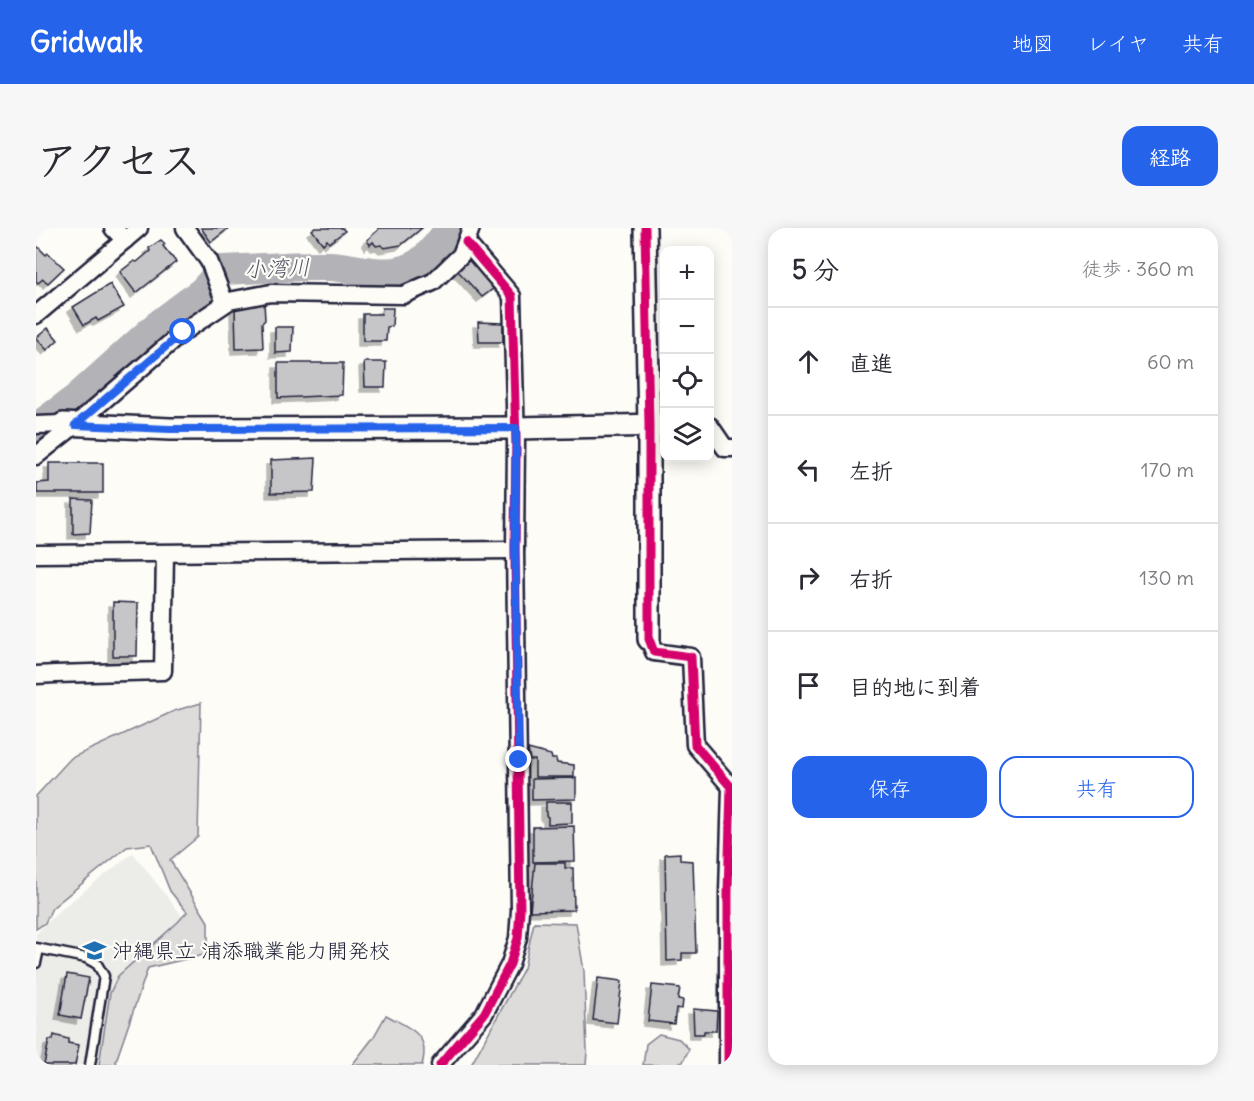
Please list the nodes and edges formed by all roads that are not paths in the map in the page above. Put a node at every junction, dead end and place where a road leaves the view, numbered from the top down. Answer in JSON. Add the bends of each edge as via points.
{"nodes":[{"id":1,"x":139,"y":228,"type":"edge"},
{"id":2,"x":185,"y":228,"type":"edge"},
{"id":3,"x":645,"y":228,"type":"edge"},
{"id":4,"x":119,"y":234,"type":"edge"},
{"id":5,"x":469,"y":235,"type":"edge"},
{"id":6,"x":225,"y":303,"type":"junction"},
{"id":7,"x":36,"y":315,"type":"edge"},
{"id":8,"x":69,"y":424,"type":"junction"},
{"id":9,"x":36,"y":425,"type":"edge"},
{"id":10,"x":657,"y":425,"type":"edge"},
{"id":11,"x":516,"y":428,"type":"junction"},
{"id":12,"x":714,"y":432,"type":"edge"},
{"id":13,"x":732,"y":448,"type":"edge"},
{"id":14,"x":36,"y":456,"type":"edge"},
{"id":15,"x":515,"y":550,"type":"junction"},
{"id":16,"x":36,"y":554,"type":"edge"},
{"id":17,"x":165,"y":554,"type":"junction"},
{"id":18,"x":649,"y":639,"type":"joint"},
{"id":19,"x":36,"y":675,"type":"edge"},
{"id":20,"x":731,"y":784,"type":"edge"},
{"id":21,"x":38,"y":948,"type":"edge"},
{"id":22,"x":36,"y":963,"type":"edge"},
{"id":23,"x":730,"y":979,"type":"edge"},
{"id":24,"x":90,"y":1065,"type":"edge"},
{"id":25,"x":440,"y":1065,"type":"edge"},
{"id":26,"x":728,"y":1065,"type":"edge"}],
"edges":[{"from":1,"to":4,"type":"street"},
{"from":2,"to":6,"type":"street","via":[[209,261]]},
{"from":3,"to":10,"type":"street"},
{"from":4,"to":7,"type":"street"},
{"from":5,"to":6,"type":"street","via":[[461,255],[433,282],[403,295],[271,293]]},
{"from":5,"to":11,"type":"street","via":[[512,296]]},
{"from":6,"to":8,"type":"street"},
{"from":8,"to":9,"type":"street"},
{"from":8,"to":11,"type":"street","via":[[170,429]]},
{"from":8,"to":14,"type":"street"},
{"from":10,"to":11,"type":"street"},
{"from":10,"to":18,"type":"street"},
{"from":11,"to":15,"type":"street"},
{"from":12,"to":13,"type":"street","via":[[724,448]]},
{"from":15,"to":17,"type":"street"},
{"from":15,"to":25,"type":"street","via":[[518,938],[510,964],[484,1014]]},
{"from":16,"to":17,"type":"street"},
{"from":17,"to":19,"type":"street","via":[[163,671]]},
{"from":18,"to":20,"type":"street","via":[[654,652],[691,657],[695,745]]},
{"from":20,"to":23,"type":"street"},
{"from":21,"to":22,"type":"lane"},
{"from":21,"to":24,"type":"lane","via":[[86,958],[97,964],[104,976]]},
{"from":23,"to":26,"type":"street"}]}
